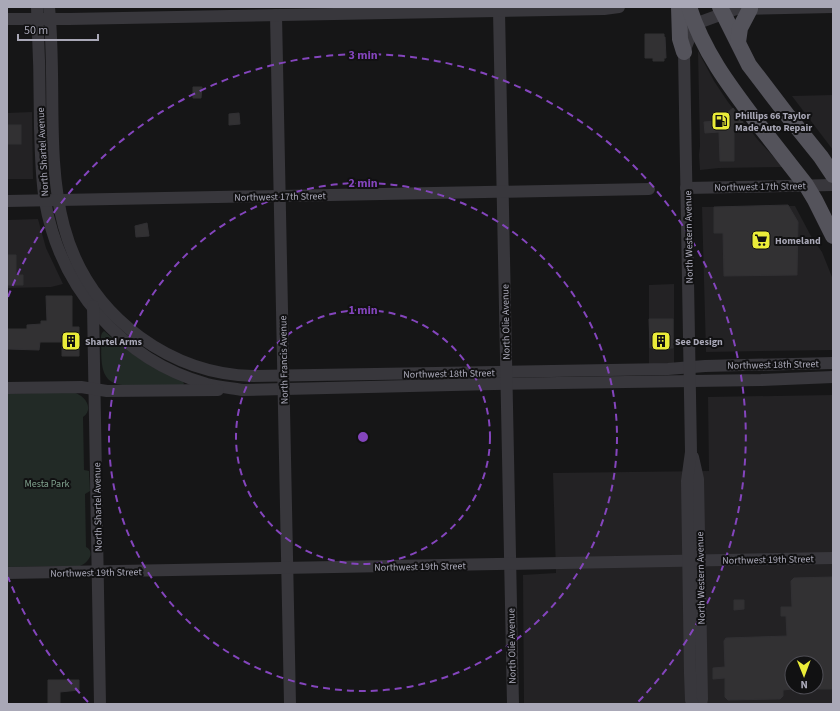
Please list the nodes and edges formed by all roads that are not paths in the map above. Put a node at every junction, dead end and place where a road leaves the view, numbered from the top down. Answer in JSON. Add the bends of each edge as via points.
{"nodes":[{"id":1,"x":619,"y":7,"type":"edge"},
{"id":2,"x":679,"y":7,"type":"edge"},
{"id":3,"x":689,"y":7,"type":"edge"},
{"id":4,"x":833,"y":7,"type":"edge"},
{"id":5,"x":750,"y":8,"type":"junction"},
{"id":6,"x":722,"y":10,"type":"edge"},
{"id":7,"x":499,"y":11,"type":"junction"},
{"id":8,"x":37,"y":13,"type":"edge"},
{"id":9,"x":50,"y":13,"type":"edge"},
{"id":10,"x":276,"y":15,"type":"junction"},
{"id":11,"x":7,"y":19,"type":"edge"},
{"id":12,"x":694,"y":24,"type":"junction"},
{"id":13,"x":738,"y":42,"type":"junction"},
{"id":14,"x":684,"y":52,"type":"junction"},
{"id":15,"x":833,"y":175,"type":"edge"},
{"id":16,"x":806,"y":185,"type":"junction"},
{"id":17,"x":833,"y":185,"type":"edge"},
{"id":18,"x":686,"y":188,"type":"junction"},
{"id":19,"x":649,"y":189,"type":"dead end"},
{"id":20,"x":503,"y":192,"type":"junction"},
{"id":21,"x":279,"y":196,"type":"junction"},
{"id":22,"x":45,"y":200,"type":"junction"},
{"id":23,"x":58,"y":200,"type":"junction"},
{"id":24,"x":7,"y":201,"type":"edge"},
{"id":25,"x":833,"y":236,"type":"edge"},
{"id":26,"x":93,"y":291,"type":"junction"},
{"id":27,"x":93,"y":310,"type":"junction"},
{"id":28,"x":833,"y":363,"type":"edge"},
{"id":29,"x":760,"y":364,"type":"junction"},
{"id":30,"x":690,"y":367,"type":"junction"},
{"id":31,"x":283,"y":376,"type":"junction"},
{"id":32,"x":833,"y":377,"type":"edge"},
{"id":33,"x":506,"y":378,"type":"junction"},
{"id":34,"x":761,"y":380,"type":"junction"},
{"id":35,"x":690,"y":381,"type":"junction"},
{"id":36,"x":7,"y":388,"type":"edge"},
{"id":37,"x":283,"y":388,"type":"junction"},
{"id":38,"x":95,"y":389,"type":"junction"},
{"id":39,"x":243,"y":390,"type":"junction"},
{"id":40,"x":833,"y":558,"type":"edge"},
{"id":41,"x":694,"y":561,"type":"junction"},
{"id":42,"x":509,"y":564,"type":"junction"},
{"id":43,"x":287,"y":568,"type":"junction"},
{"id":44,"x":98,"y":572,"type":"junction"},
{"id":45,"x":7,"y":573,"type":"edge"},
{"id":46,"x":100,"y":704,"type":"edge"},
{"id":47,"x":290,"y":704,"type":"edge"},
{"id":48,"x":513,"y":704,"type":"edge"},
{"id":49,"x":693,"y":704,"type":"edge"},
{"id":50,"x":701,"y":704,"type":"edge"}],
"edges":[{"from":1,"to":7,"type":"street"},
{"from":2,"to":14,"type":"main road","via":[[680,39]]},
{"from":3,"to":12,"type":"main road"},
{"from":4,"to":5,"type":"street"},
{"from":5,"to":6,"type":"street"},
{"from":5,"to":13,"type":"main road","via":[[740,28]]},
{"from":6,"to":12,"type":"street"},
{"from":6,"to":13,"type":"main road"},
{"from":7,"to":10,"type":"street"},
{"from":7,"to":20,"type":"street","name":"North Olie Avenue"},
{"from":8,"to":9,"type":"street"},
{"from":8,"to":11,"type":"street"},
{"from":8,"to":22,"type":"street","name":"North Shartel Avenue"},
{"from":9,"to":10,"type":"street"},
{"from":9,"to":23,"type":"street","name":"North Shartel Avenue","via":[[54,174]]},
{"from":10,"to":21,"type":"street","name":"North Francis Avenue"},
{"from":12,"to":14,"type":"street","name":"North Western Avenue"},
{"from":12,"to":16,"type":"main road","via":[[728,86]]},
{"from":13,"to":15,"type":"main road","via":[[749,65]]},
{"from":14,"to":18,"type":"street","name":"North Western Avenue"},
{"from":16,"to":17,"type":"street","name":"Northwest 17th Street"},
{"from":16,"to":18,"type":"street","name":"Northwest 17th Street"},
{"from":16,"to":25,"type":"main road"},
{"from":18,"to":30,"type":"street","name":"North Western Avenue"},
{"from":19,"to":20,"type":"street","name":"Northwest 17th Street"},
{"from":20,"to":21,"type":"street","name":"Northwest 17th Street"},
{"from":20,"to":33,"type":"street","name":"North Olie Avenue"},
{"from":21,"to":23,"type":"street","name":"Northwest 17th Street"},
{"from":21,"to":31,"type":"street","name":"North Francis Avenue"},
{"from":22,"to":23,"type":"street","name":"Northwest 17th Street"},
{"from":22,"to":24,"type":"street","name":"Northwest 17th Street"},
{"from":22,"to":27,"type":"street","name":"North Shartel Avenue","via":[[56,244],[66,268]]},
{"from":23,"to":26,"type":"street","name":"North Shartel Avenue","via":[[72,252]]},
{"from":26,"to":27,"type":"street","name":"North Shartel Avenue"},
{"from":26,"to":31,"type":"street","name":"Northwest 18th Street","via":[[108,309],[134,332],[156,348],[178,359],[231,375]]},
{"from":27,"to":38,"type":"street","name":"North Shartel Avenue"},
{"from":27,"to":39,"type":"street","name":"Northwest 18th Street","via":[[135,349],[159,364],[208,384]]},
{"from":28,"to":29,"type":"street","name":"Northwest 18th Street"},
{"from":29,"to":30,"type":"street","name":"Northwest 18th Street"},
{"from":29,"to":34,"type":"street"},
{"from":30,"to":33,"type":"street","name":"Northwest 18th Street"},
{"from":30,"to":35,"type":"street","name":"North Western Avenue"},
{"from":31,"to":33,"type":"street","name":"Northwest 18th Street"},
{"from":31,"to":37,"type":"street","name":"North Francis Avenue"},
{"from":32,"to":34,"type":"street","name":"Northwest 18th Street"},
{"from":33,"to":35,"type":"street","name":"Northwest 18th Street"},
{"from":33,"to":37,"type":"street","name":"Northwest 18th Street"},
{"from":33,"to":42,"type":"street","name":"North Olie Avenue"},
{"from":34,"to":35,"type":"street","name":"Northwest 18th Street"},
{"from":35,"to":41,"type":"street","name":"North Western Avenue","via":[[691,452],[698,479]]},
{"from":36,"to":38,"type":"street"},
{"from":37,"to":39,"type":"street","name":"Northwest 18th Street"},
{"from":37,"to":43,"type":"street","name":"North Francis Avenue"},
{"from":38,"to":39,"type":"street"},
{"from":38,"to":44,"type":"street","name":"North Shartel Avenue"},
{"from":40,"to":41,"type":"street","name":"Northwest 19th Street"},
{"from":41,"to":42,"type":"street","name":"Northwest 19th Street"},
{"from":41,"to":49,"type":"street","name":"North Western Avenue","via":[[691,700]]},
{"from":41,"to":50,"type":"street","name":"North Western Avenue"},
{"from":42,"to":43,"type":"street","name":"Northwest 19th Street"},
{"from":42,"to":48,"type":"street","name":"North Olie Avenue"},
{"from":43,"to":44,"type":"street","name":"Northwest 19th Street"},
{"from":43,"to":47,"type":"street","name":"North Francis Avenue"},
{"from":44,"to":45,"type":"street","name":"Northwest 19th Street"},
{"from":44,"to":46,"type":"street","name":"North Shartel Avenue"}]}
